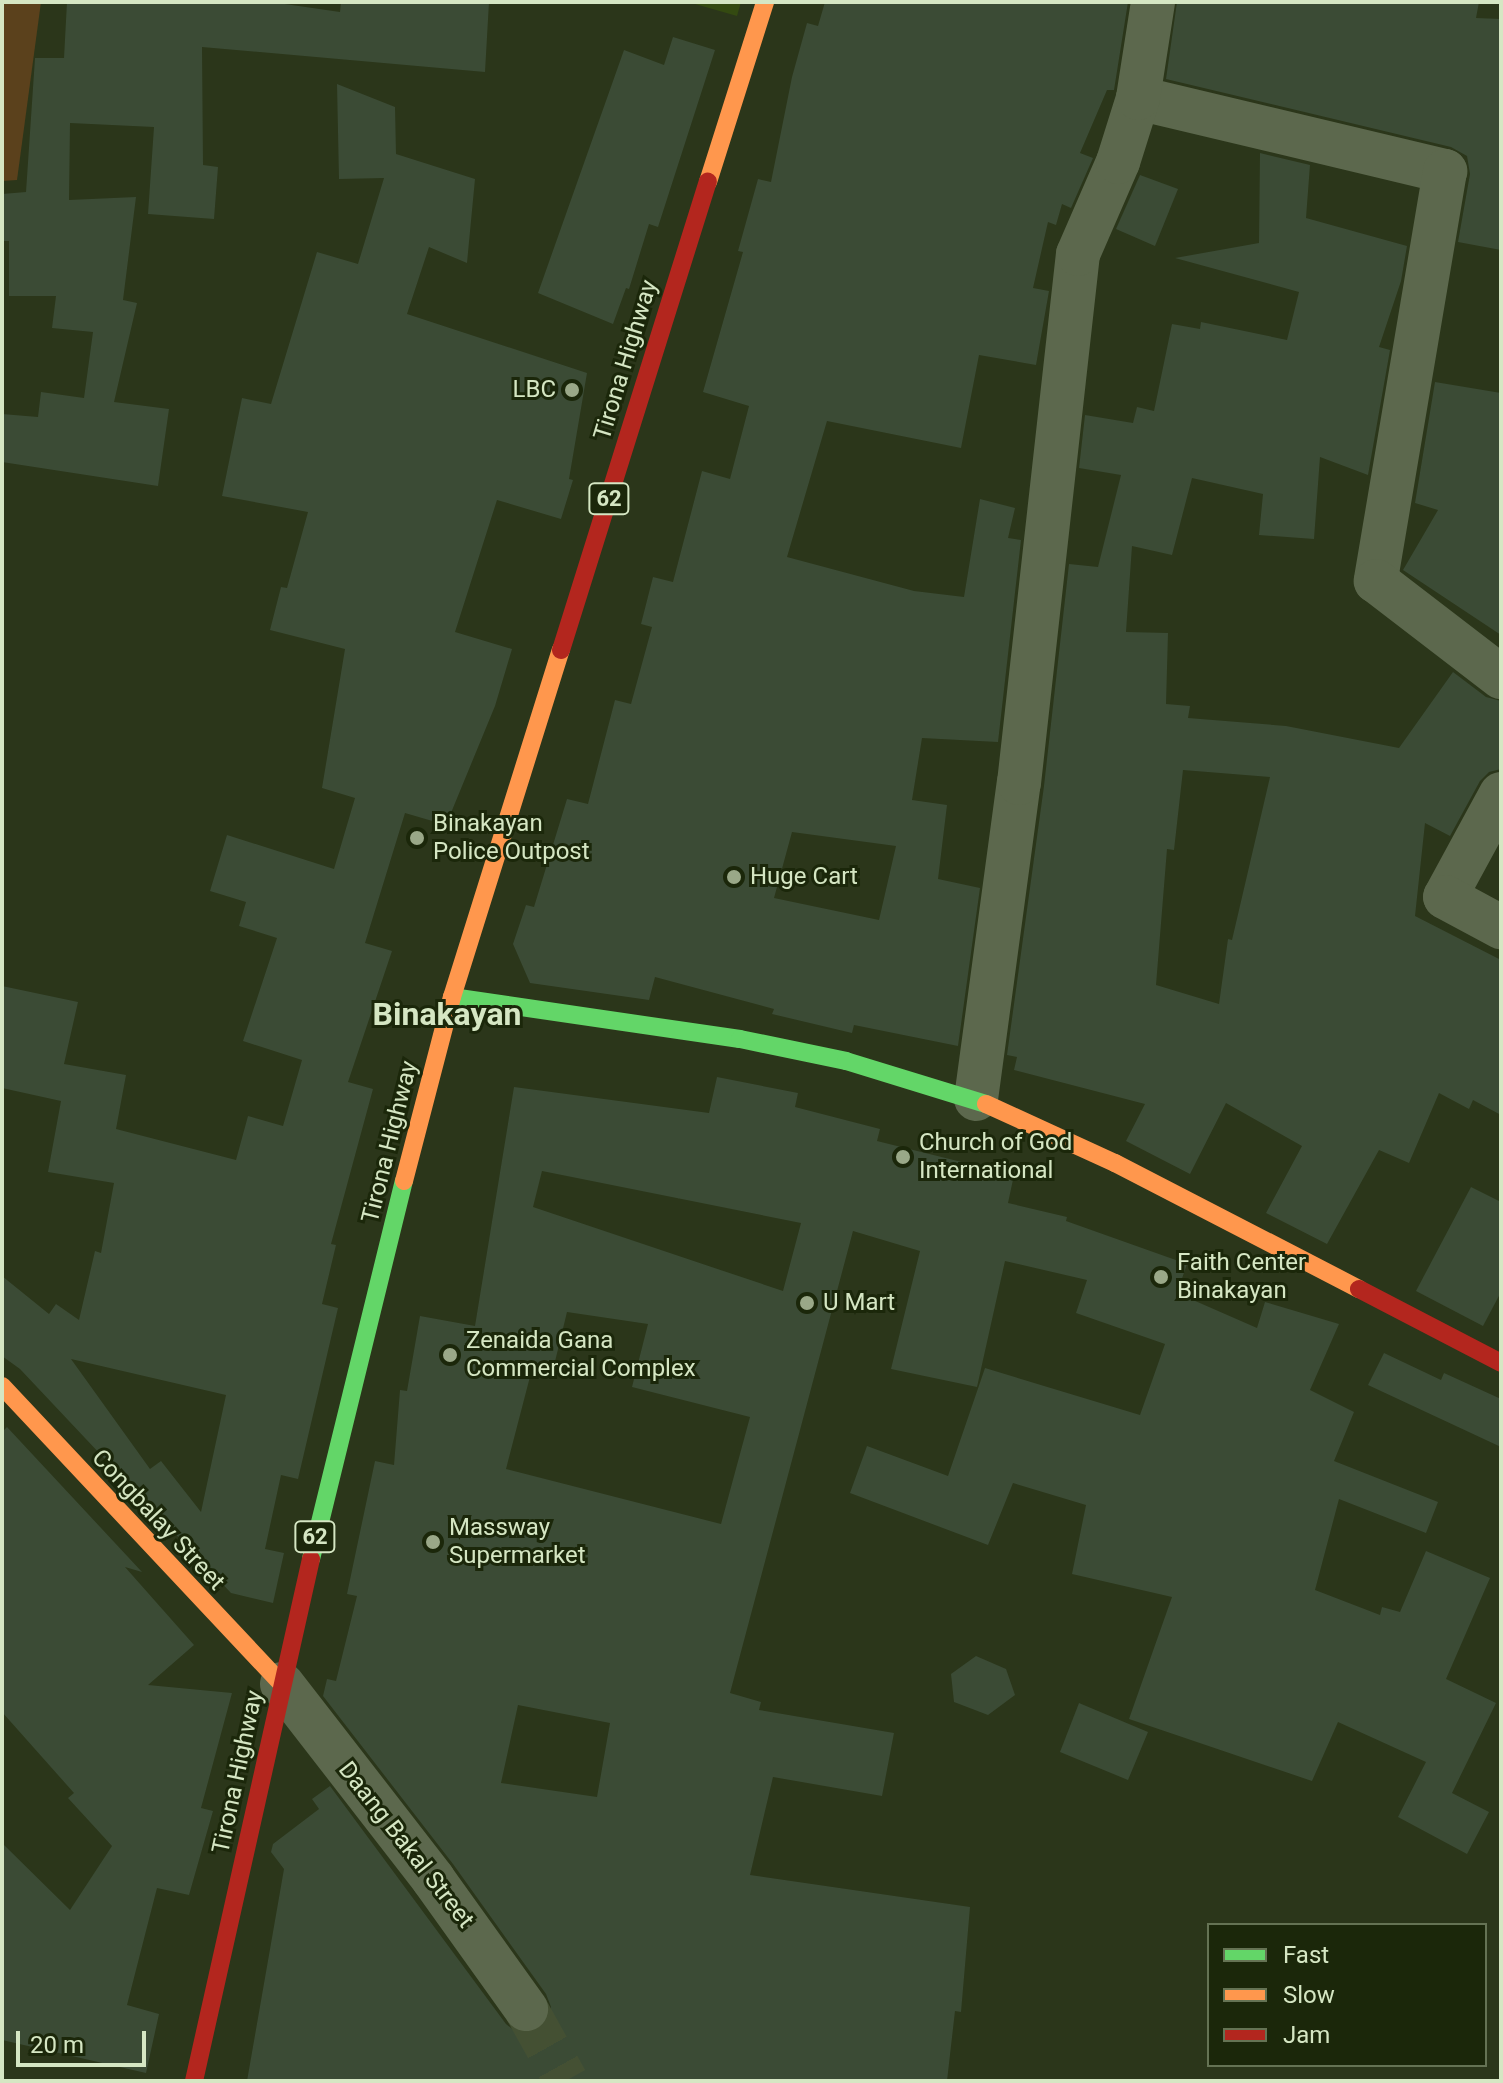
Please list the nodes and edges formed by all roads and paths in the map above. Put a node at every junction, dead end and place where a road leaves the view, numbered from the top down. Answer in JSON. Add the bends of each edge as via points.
{"nodes":[{"id":1,"x":765,"y":2,"type":"edge"},
{"id":2,"x":1153,"y":2,"type":"edge"},
{"id":3,"x":1138,"y":98,"type":"junction"},
{"id":4,"x":1501,"y":677,"type":"edge"},
{"id":5,"x":1501,"y":794,"type":"edge"},
{"id":6,"x":1501,"y":927,"type":"edge"},
{"id":7,"x":452,"y":997,"type":"junction"},
{"id":8,"x":976,"y":1099,"type":"junction"},
{"id":9,"x":1501,"y":1363,"type":"edge"},
{"id":10,"x":2,"y":1386,"type":"edge"},
{"id":11,"x":282,"y":1684,"type":"junction"},
{"id":12,"x":526,"y":2009,"type":"tunnel mouth"},
{"id":13,"x":194,"y":2081,"type":"edge"}],
"edges":[{"from":1,"to":7,"type":"main road","name":"Tirona Highway","number":"62"},
{"from":2,"to":3,"type":"street"},
{"from":3,"to":4,"type":"street","via":[[1445,171],[1376,581]]},
{"from":3,"to":8,"type":"street","via":[[1118,162],[1078,254],[1019,783]]},
{"from":5,"to":6,"type":"street","via":[[1445,897]]},
{"from":7,"to":8,"type":"main road","via":[[740,1039],[846,1061]]},
{"from":7,"to":11,"type":"main road","name":"Tirona Highway","number":"62","via":[[341,1427]]},
{"from":8,"to":9,"type":"main road","via":[[1115,1163]]},
{"from":10,"to":11,"type":"main road","name":"Congbalay Street"},
{"from":11,"to":12,"type":"street","name":"Daang Bakal Street"},
{"from":11,"to":13,"type":"main road","name":"Tirona Highway","number":"62"}]}
